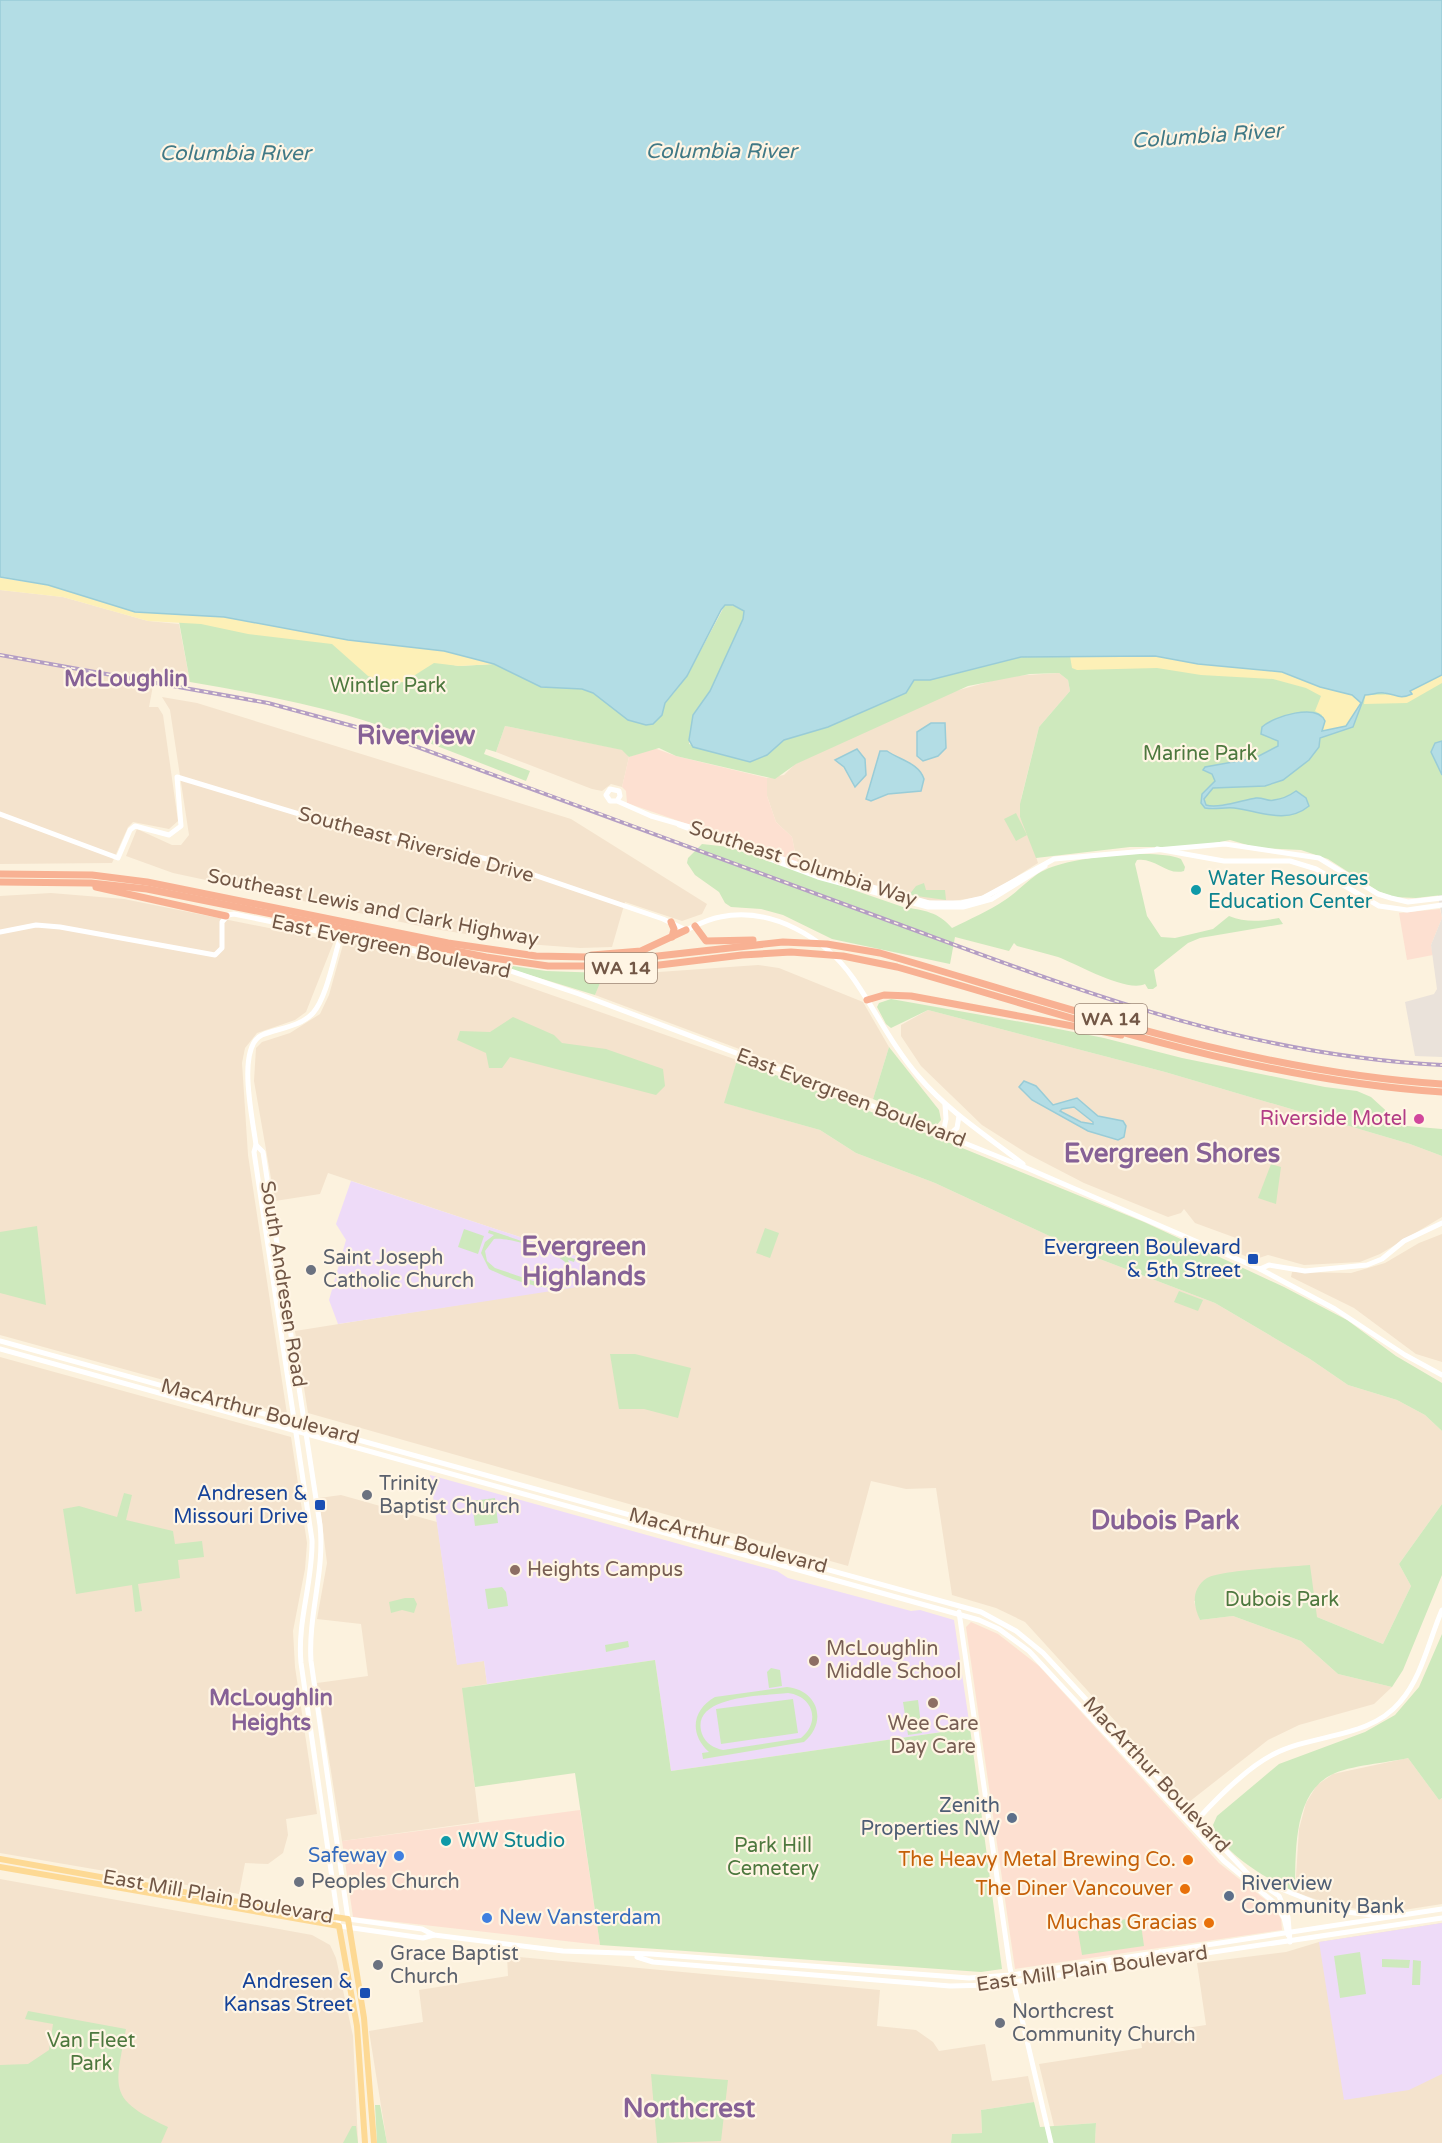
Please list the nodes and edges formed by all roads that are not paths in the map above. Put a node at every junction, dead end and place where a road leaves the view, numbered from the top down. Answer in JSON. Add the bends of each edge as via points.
{"nodes":[{"id":1,"x":617,"y":801,"type":"dead end"},
{"id":2,"x":0,"y":814,"type":"edge"},
{"id":3,"x":1209,"y":845,"type":"junction"},
{"id":4,"x":1240,"y":846,"type":"junction"},
{"id":5,"x":1156,"y":849,"type":"junction"},
{"id":6,"x":1209,"y":860,"type":"junction"},
{"id":7,"x":1240,"y":861,"type":"junction"},
{"id":8,"x":0,"y":874,"type":"edge"},
{"id":9,"x":0,"y":882,"type":"edge"},
{"id":10,"x":70,"y":882,"type":"junction"},
{"id":11,"x":1442,"y":898,"type":"edge"},
{"id":12,"x":1442,"y":905,"type":"edge"},
{"id":13,"x":226,"y":916,"type":"junction"},
{"id":14,"x":671,"y":922,"type":"junction"},
{"id":15,"x":694,"y":926,"type":"junction"},
{"id":16,"x":686,"y":930,"type":"junction"},
{"id":17,"x":0,"y":932,"type":"edge"},
{"id":18,"x":341,"y":935,"type":"junction"},
{"id":19,"x":672,"y":937,"type":"junction"},
{"id":20,"x":783,"y":942,"type":"junction"},
{"id":21,"x":561,"y":958,"type":"junction"},
{"id":22,"x":867,"y":1000,"type":"junction"},
{"id":23,"x":1167,"y":1044,"type":"junction"},
{"id":24,"x":1442,"y":1084,"type":"edge"},
{"id":25,"x":1442,"y":1092,"type":"edge"},
{"id":26,"x":945,"y":1105,"type":"junction"},
{"id":27,"x":959,"y":1116,"type":"junction"},
{"id":28,"x":946,"y":1134,"type":"junction"},
{"id":29,"x":256,"y":1144,"type":"junction"},
{"id":30,"x":1029,"y":1169,"type":"junction"},
{"id":31,"x":1442,"y":1223,"type":"edge"},
{"id":32,"x":1260,"y":1269,"type":"junction"},
{"id":33,"x":0,"y":1341,"type":"edge"},
{"id":34,"x":0,"y":1349,"type":"edge"},
{"id":35,"x":1442,"y":1375,"type":"edge"},
{"id":36,"x":295,"y":1423,"type":"junction"},
{"id":37,"x":305,"y":1425,"type":"junction"},
{"id":38,"x":296,"y":1431,"type":"junction"},
{"id":39,"x":306,"y":1434,"type":"junction"},
{"id":40,"x":958,"y":1604,"type":"junction"},
{"id":41,"x":1442,"y":1610,"type":"edge"},
{"id":42,"x":959,"y":1613,"type":"junction"},
{"id":43,"x":1197,"y":1820,"type":"junction"},
{"id":44,"x":0,"y":1859,"type":"edge"},
{"id":45,"x":0,"y":1867,"type":"edge"},
{"id":46,"x":1246,"y":1870,"type":"junction"},
{"id":47,"x":1442,"y":1909,"type":"edge"},
{"id":48,"x":1400,"y":1916,"type":"junction"},
{"id":49,"x":338,"y":1918,"type":"junction"},
{"id":50,"x":1442,"y":1918,"type":"edge"},
{"id":51,"x":348,"y":1919,"type":"junction"},
{"id":52,"x":339,"y":1926,"type":"junction"},
{"id":53,"x":350,"y":1928,"type":"junction"},
{"id":54,"x":1289,"y":1933,"type":"junction"},
{"id":55,"x":434,"y":1935,"type":"junction"},
{"id":56,"x":1290,"y":1942,"type":"junction"},
{"id":57,"x":1160,"y":1952,"type":"junction"},
{"id":58,"x":633,"y":1956,"type":"junction"},
{"id":59,"x":1110,"y":1960,"type":"junction"},
{"id":60,"x":1120,"y":1967,"type":"junction"},
{"id":61,"x":1011,"y":1975,"type":"junction"},
{"id":62,"x":1064,"y":1975,"type":"junction"},
{"id":63,"x":1013,"y":1983,"type":"junction"},
{"id":64,"x":365,"y":2143,"type":"edge"},
{"id":65,"x":374,"y":2143,"type":"edge"},
{"id":66,"x":1051,"y":2143,"type":"edge"}],
"edges":[{"from":1,"to":5,"type":"street","name":"Southeast Columbia Way","via":[[822,873],[937,904],[983,898],[1041,864],[1060,859]]},
{"from":2,"to":14,"type":"street","name":"Southeast Riverside Drive","via":[[118,858],[135,826],[169,835],[181,826],[177,777],[355,830],[487,859]]},
{"from":3,"to":4,"type":"street","name":"Southeast Columbia Way"},
{"from":3,"to":5,"type":"street","name":"Southeast Columbia Way"},
{"from":3,"to":6,"type":"street"},
{"from":4,"to":7,"type":"street"},
{"from":4,"to":11,"type":"street","name":"Southeast Columbia Way","via":[[1319,858],[1391,898],[1408,902]]},
{"from":5,"to":6,"type":"street","name":"Southeast Columbia Way"},
{"from":6,"to":7,"type":"street","name":"Southeast Columbia Way"},
{"from":7,"to":12,"type":"street","name":"Southeast Columbia Way","via":[[1271,859],[1305,865],[1379,906],[1407,910]]},
{"from":8,"to":21,"type":"highway","name":"Southeast Lewis and Clark Highway","number":"WA 14","via":[[92,875],[147,882],[448,943]]},
{"from":9,"to":10,"type":"highway","name":"Southeast Lewis and Clark Highway","number":"WA 14"},
{"from":10,"to":13,"type":"highway"},
{"from":10,"to":23,"type":"highway","name":"Southeast Lewis and Clark Highway","number":"WA 14","via":[[184,895],[486,957],[548,966],[651,966],[782,952],[843,956],[897,967]]},
{"from":13,"to":17,"type":"street","via":[[220,926],[223,946],[220,953],[213,955],[60,927]]},
{"from":13,"to":18,"type":"street","name":"East Evergreen Boulevard","via":[[234,914]]},
{"from":14,"to":16,"type":"street","name":"Southeast Riverside Drive"},
{"from":14,"to":19,"type":"highway"},
{"from":15,"to":16,"type":"street"},
{"from":15,"to":20,"type":"highway","via":[[706,941]]},
{"from":15,"to":22,"type":"street","via":[[718,917],[744,915],[775,920],[828,950]]},
{"from":16,"to":19,"type":"highway"},
{"from":18,"to":28,"type":"street","name":"East Evergreen Boulevard","via":[[537,979]]},
{"from":18,"to":29,"type":"street","name":"South Andresen Road","via":[[313,1013],[294,1025],[259,1037],[250,1046]]},
{"from":19,"to":21,"type":"highway","via":[[641,951]]},
{"from":20,"to":21,"type":"highway","name":"Southeast Lewis and Clark Highway","number":"WA 14","via":[[640,958]]},
{"from":20,"to":24,"type":"highway","name":"Southeast Lewis and Clark Highway","number":"WA 14","via":[[880,953],[1277,1063]]},
{"from":22,"to":23,"type":"highway","via":[[885,995],[911,996]]},
{"from":22,"to":26,"type":"street","via":[[894,1045]]},
{"from":23,"to":25,"type":"highway","name":"Southeast Lewis and Clark Highway","number":"WA 14","via":[[1285,1073]]},
{"from":26,"to":27,"type":"street"},
{"from":26,"to":28,"type":"street"},
{"from":27,"to":28,"type":"street","via":[[957,1128]]},
{"from":27,"to":30,"type":"street"},
{"from":28,"to":30,"type":"street","name":"East Evergreen Boulevard"},
{"from":29,"to":36,"type":"street","name":"South Andresen Road","via":[[254,1152]]},
{"from":29,"to":37,"type":"street","name":"South Andresen Road","via":[[263,1152]]},
{"from":30,"to":32,"type":"street","name":"East Evergreen Boulevard"},
{"from":31,"to":32,"type":"street","via":[[1367,1265],[1305,1271],[1269,1265]]},
{"from":32,"to":35,"type":"street","name":"East Evergreen Boulevard","via":[[1335,1308]]},
{"from":33,"to":36,"type":"street","name":"MacArthur Boulevard"},
{"from":34,"to":38,"type":"street","name":"MacArthur Boulevard"},
{"from":36,"to":37,"type":"street","name":"MacArthur Boulevard"},
{"from":36,"to":38,"type":"street","name":"South Andresen Road"},
{"from":37,"to":39,"type":"street","name":"South Andresen Road"},
{"from":37,"to":40,"type":"street","name":"MacArthur Boulevard"},
{"from":38,"to":39,"type":"street","name":"MacArthur Boulevard"},
{"from":38,"to":49,"type":"street","name":"South Andresen Road","via":[[312,1556],[300,1624],[301,1663]]},
{"from":39,"to":42,"type":"street","name":"MacArthur Boulevard"},
{"from":39,"to":51,"type":"street","name":"South Andresen Road","via":[[322,1543],[311,1661]]},
{"from":40,"to":42,"type":"street"},
{"from":40,"to":43,"type":"street","name":"MacArthur Boulevard","via":[[1003,1622],[1032,1642]]},
{"from":41,"to":43,"type":"street","via":[[1408,1692],[1394,1708],[1363,1728],[1274,1754]]},
{"from":42,"to":54,"type":"street","name":"MacArthur Boulevard","via":[[999,1629],[1029,1651],[1224,1861],[1276,1904]]},
{"from":42,"to":61,"type":"street"},
{"from":43,"to":46,"type":"street","name":"MacArthur Boulevard"},
{"from":44,"to":49,"type":"main road","name":"East Mill Plain Boulevard"},
{"from":45,"to":52,"type":"main road","name":"East Mill Plain Boulevard"},
{"from":46,"to":48,"type":"street","via":[[1279,1890],[1316,1905],[1366,1916]]},
{"from":46,"to":54,"type":"street","name":"MacArthur Boulevard","via":[[1279,1896]]},
{"from":47,"to":48,"type":"street","name":"East Mill Plain Boulevard"},
{"from":48,"to":54,"type":"street","name":"East Mill Plain Boulevard"},
{"from":49,"to":51,"type":"main road","name":"East Mill Plain Boulevard"},
{"from":49,"to":52,"type":"street","name":"South Andresen Road"},
{"from":50,"to":56,"type":"street","name":"East Mill Plain Boulevard"},
{"from":51,"to":53,"type":"main road"},
{"from":51,"to":55,"type":"street","name":"East Mill Plain Boulevard","via":[[422,1929]]},
{"from":52,"to":53,"type":"street","name":"East Mill Plain Boulevard"},
{"from":52,"to":64,"type":"main road","via":[[357,2026]]},
{"from":53,"to":55,"type":"street","name":"East Mill Plain Boulevard","via":[[423,1938]]},
{"from":53,"to":65,"type":"main road","via":[[365,2025]]},
{"from":54,"to":56,"type":"street","name":"MacArthur Boulevard"},
{"from":54,"to":57,"type":"street","name":"East Mill Plain Boulevard"},
{"from":55,"to":58,"type":"street","name":"East Mill Plain Boulevard"},
{"from":56,"to":60,"type":"street","name":"East Mill Plain Boulevard"},
{"from":57,"to":59,"type":"street","name":"East Mill Plain Boulevard"},
{"from":57,"to":60,"type":"street","via":[[1159,1956]]},
{"from":58,"to":61,"type":"street","name":"East Mill Plain Boulevard","via":[[651,1954],[948,1978]]},
{"from":58,"to":63,"type":"street","name":"East Mill Plain Boulevard","via":[[653,1962],[950,1986]]},
{"from":59,"to":61,"type":"street","name":"East Mill Plain Boulevard"},
{"from":59,"to":62,"type":"street","via":[[1107,1965],[1072,1970]]},
{"from":60,"to":62,"type":"street","name":"East Mill Plain Boulevard"},
{"from":61,"to":63,"type":"street"},
{"from":62,"to":63,"type":"street","name":"East Mill Plain Boulevard"},
{"from":63,"to":66,"type":"street"}]}
